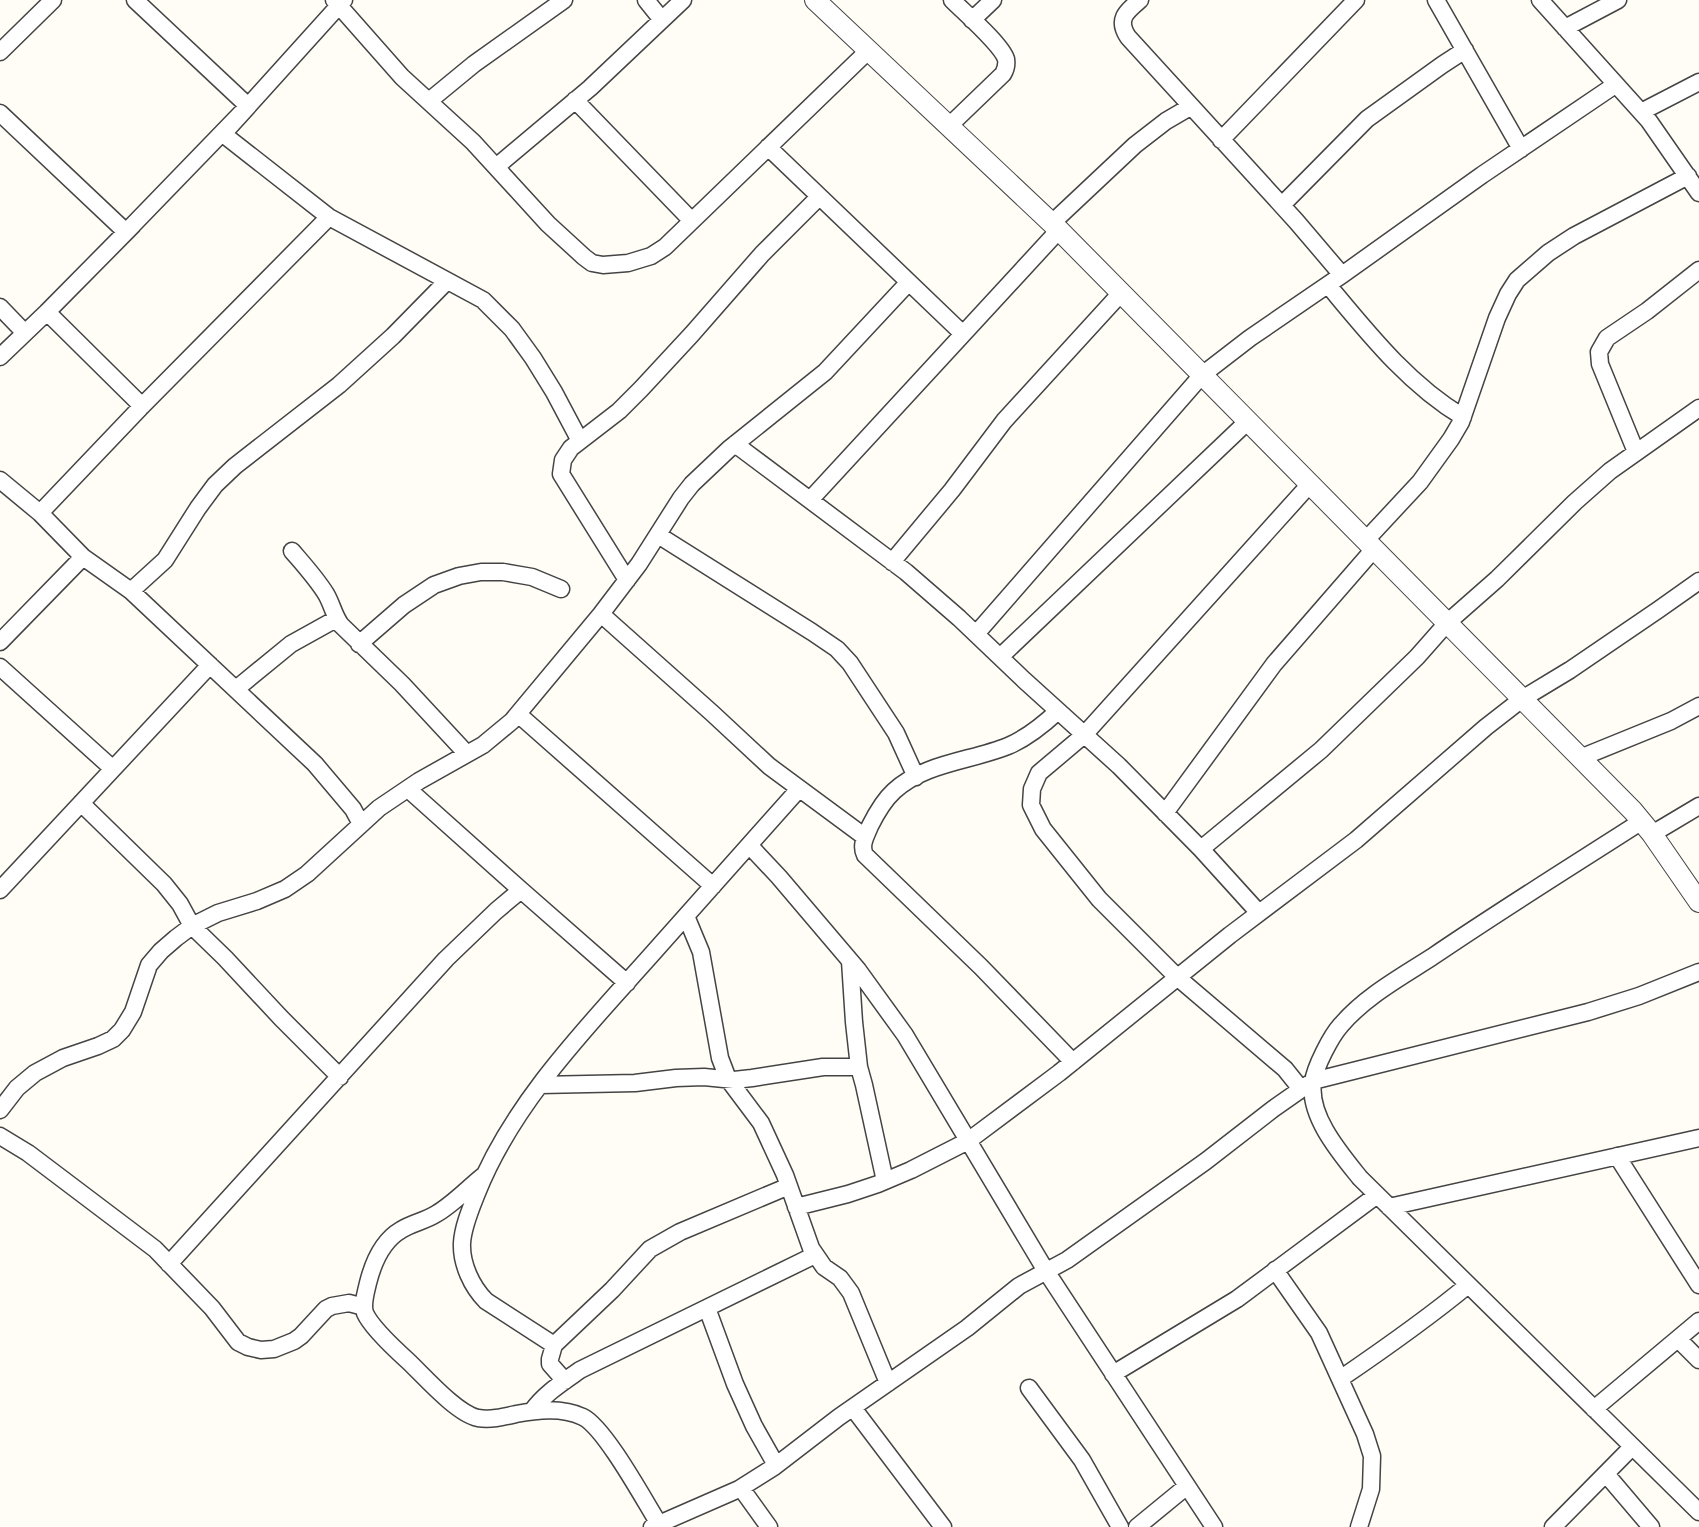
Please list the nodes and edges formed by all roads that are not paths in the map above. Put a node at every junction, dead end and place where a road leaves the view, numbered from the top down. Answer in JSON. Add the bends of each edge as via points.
{"nodes":[{"id":1,"x":53,"y":0,"type":"edge"},
{"id":2,"x":135,"y":0,"type":"edge"},
{"id":3,"x":564,"y":0,"type":"edge"},
{"id":4,"x":646,"y":0,"type":"edge"},
{"id":5,"x":683,"y":0,"type":"edge"},
{"id":6,"x":815,"y":0,"type":"edge"},
{"id":7,"x":952,"y":0,"type":"edge"},
{"id":8,"x":993,"y":0,"type":"edge"},
{"id":9,"x":1140,"y":0,"type":"edge"},
{"id":10,"x":1356,"y":0,"type":"edge"},
{"id":11,"x":1436,"y":0,"type":"edge"},
{"id":12,"x":1540,"y":0,"type":"edge"},
{"id":13,"x":1618,"y":0,"type":"edge"},
{"id":14,"x":339,"y":2,"type":"edge"},
{"id":15,"x":662,"y":20,"type":"junction"},
{"id":16,"x":972,"y":20,"type":"junction"},
{"id":17,"x":1564,"y":28,"type":"junction"},
{"id":18,"x":868,"y":50,"type":"junction"},
{"id":19,"x":1465,"y":50,"type":"junction"},
{"id":20,"x":0,"y":52,"type":"edge"},
{"id":21,"x":1699,"y":82,"type":"edge"},
{"id":22,"x":1615,"y":85,"type":"junction"},
{"id":23,"x":575,"y":100,"type":"junction"},
{"id":24,"x":429,"y":101,"type":"junction"},
{"id":25,"x":248,"y":106,"type":"junction"},
{"id":26,"x":1190,"y":107,"type":"junction"},
{"id":27,"x":1641,"y":112,"type":"junction"},
{"id":28,"x":0,"y":113,"type":"edge"},
{"id":29,"x":949,"y":126,"type":"junction"},
{"id":30,"x":223,"y":134,"type":"junction"},
{"id":31,"x":1221,"y":140,"type":"junction"},
{"id":32,"x":768,"y":147,"type":"junction"},
{"id":33,"x":1521,"y":149,"type":"junction"},
{"id":34,"x":496,"y":167,"type":"junction"},
{"id":35,"x":1688,"y":176,"type":"junction"},
{"id":36,"x":1699,"y":193,"type":"edge"},
{"id":37,"x":819,"y":197,"type":"junction"},
{"id":38,"x":1282,"y":205,"type":"junction"},
{"id":39,"x":329,"y":217,"type":"junction"},
{"id":40,"x":691,"y":220,"type":"junction"},
{"id":41,"x":1055,"y":226,"type":"junction"},
{"id":42,"x":126,"y":232,"type":"junction"},
{"id":43,"x":1699,"y":270,"type":"edge"},
{"id":44,"x":1342,"y":275,"type":"junction"},
{"id":45,"x":447,"y":281,"type":"junction"},
{"id":46,"x":908,"y":283,"type":"junction"},
{"id":47,"x":1328,"y":285,"type":"junction"},
{"id":48,"x":1121,"y":293,"type":"junction"},
{"id":49,"x":0,"y":307,"type":"edge"},
{"id":50,"x":47,"y":312,"type":"junction"},
{"id":51,"x":25,"y":333,"type":"junction"},
{"id":52,"x":963,"y":334,"type":"junction"},
{"id":53,"x":0,"y":357,"type":"edge"},
{"id":54,"x":1202,"y":375,"type":"junction"},
{"id":55,"x":142,"y":406,"type":"junction"},
{"id":56,"x":1699,"y":408,"type":"edge"},
{"id":57,"x":1463,"y":417,"type":"junction"},
{"id":58,"x":1248,"y":422,"type":"junction"},
{"id":59,"x":580,"y":441,"type":"junction"},
{"id":60,"x":735,"y":444,"type":"junction"},
{"id":61,"x":1636,"y":452,"type":"junction"},
{"id":62,"x":0,"y":480,"type":"edge"},
{"id":63,"x":1310,"y":484,"type":"junction"},
{"id":64,"x":810,"y":500,"type":"junction"},
{"id":65,"x":40,"y":514,"type":"junction"},
{"id":66,"x":658,"y":535,"type":"junction"},
{"id":67,"x":1370,"y":545,"type":"junction"},
{"id":68,"x":292,"y":551,"type":"dead end"},
{"id":69,"x":83,"y":557,"type":"junction"},
{"id":70,"x":892,"y":562,"type":"junction"},
{"id":71,"x":627,"y":580,"type":"junction"},
{"id":72,"x":1699,"y":581,"type":"edge"},
{"id":73,"x":561,"y":589,"type":"dead end"},
{"id":74,"x":131,"y":591,"type":"junction"},
{"id":75,"x":601,"y":614,"type":"junction"},
{"id":76,"x":336,"y":619,"type":"junction"},
{"id":77,"x":1447,"y":623,"type":"junction"},
{"id":78,"x":976,"y":634,"type":"junction"},
{"id":79,"x":0,"y":642,"type":"edge"},
{"id":80,"x":359,"y":644,"type":"junction"},
{"id":81,"x":1000,"y":657,"type":"junction"},
{"id":82,"x":210,"y":665,"type":"junction"},
{"id":83,"x":0,"y":666,"type":"edge"},
{"id":84,"x":236,"y":689,"type":"junction"},
{"id":85,"x":1522,"y":699,"type":"junction"},
{"id":86,"x":1699,"y":706,"type":"edge"},
{"id":87,"x":1058,"y":711,"type":"junction"},
{"id":88,"x":518,"y":714,"type":"junction"},
{"id":89,"x":1084,"y":735,"type":"junction"},
{"id":90,"x":467,"y":754,"type":"junction"},
{"id":91,"x":1580,"y":758,"type":"junction"},
{"id":92,"x":113,"y":769,"type":"junction"},
{"id":93,"x":916,"y":777,"type":"junction"},
{"id":94,"x":408,"y":789,"type":"junction"},
{"id":95,"x":799,"y":789,"type":"junction"},
{"id":96,"x":82,"y":803,"type":"junction"},
{"id":97,"x":1699,"y":806,"type":"edge"},
{"id":98,"x":1165,"y":813,"type":"junction"},
{"id":99,"x":362,"y":824,"type":"junction"},
{"id":100,"x":1647,"y":827,"type":"junction"},
{"id":101,"x":865,"y":837,"type":"junction"},
{"id":102,"x":750,"y":845,"type":"junction"},
{"id":103,"x":1201,"y":849,"type":"junction"},
{"id":104,"x":713,"y":886,"type":"junction"},
{"id":105,"x":0,"y":890,"type":"edge"},
{"id":106,"x":521,"y":890,"type":"junction"},
{"id":107,"x":1699,"y":902,"type":"edge"},
{"id":108,"x":1259,"y":913,"type":"junction"},
{"id":109,"x":686,"y":916,"type":"junction"},
{"id":110,"x":192,"y":926,"type":"junction"},
{"id":111,"x":850,"y":961,"type":"junction"},
{"id":112,"x":1699,"y":972,"type":"edge"},
{"id":113,"x":1177,"y":978,"type":"junction"},
{"id":114,"x":627,"y":983,"type":"junction"},
{"id":115,"x":1073,"y":1062,"type":"junction"},
{"id":116,"x":859,"y":1068,"type":"junction"},
{"id":117,"x":340,"y":1077,"type":"junction"},
{"id":118,"x":728,"y":1079,"type":"junction"},
{"id":119,"x":540,"y":1085,"type":"junction"},
{"id":120,"x":1307,"y":1085,"type":"junction"},
{"id":121,"x":0,"y":1110,"type":"edge"},
{"id":122,"x":0,"y":1136,"type":"edge"},
{"id":123,"x":1699,"y":1138,"type":"edge"},
{"id":124,"x":968,"y":1141,"type":"junction"},
{"id":125,"x":1617,"y":1156,"type":"junction"},
{"id":126,"x":484,"y":1174,"type":"junction"},
{"id":127,"x":885,"y":1181,"type":"junction"},
{"id":128,"x":789,"y":1186,"type":"junction"},
{"id":129,"x":1377,"y":1195,"type":"junction"},
{"id":130,"x":796,"y":1207,"type":"junction"},
{"id":131,"x":1390,"y":1207,"type":"junction"},
{"id":132,"x":815,"y":1255,"type":"junction"},
{"id":133,"x":169,"y":1264,"type":"junction"},
{"id":134,"x":1275,"y":1270,"type":"junction"},
{"id":135,"x":1046,"y":1271,"type":"junction"},
{"id":136,"x":1468,"y":1284,"type":"junction"},
{"id":137,"x":1699,"y":1285,"type":"edge"},
{"id":138,"x":364,"y":1307,"type":"junction"},
{"id":139,"x":707,"y":1308,"type":"junction"},
{"id":140,"x":1699,"y":1322,"type":"edge"},
{"id":141,"x":1678,"y":1339,"type":"junction"},
{"id":142,"x":554,"y":1345,"type":"junction"},
{"id":143,"x":1699,"y":1360,"type":"edge"},
{"id":144,"x":1113,"y":1374,"type":"junction"},
{"id":145,"x":1340,"y":1378,"type":"junction"},
{"id":146,"x":565,"y":1381,"type":"junction"},
{"id":147,"x":888,"y":1383,"type":"junction"},
{"id":148,"x":1029,"y":1388,"type":"dead end"},
{"id":149,"x":853,"y":1408,"type":"junction"},
{"id":150,"x":1594,"y":1409,"type":"junction"},
{"id":151,"x":532,"y":1411,"type":"junction"},
{"id":152,"x":1632,"y":1447,"type":"junction"},
{"id":153,"x":776,"y":1465,"type":"junction"},
{"id":154,"x":1606,"y":1474,"type":"junction"},
{"id":155,"x":1187,"y":1486,"type":"junction"},
{"id":156,"x":742,"y":1488,"type":"junction"},
{"id":157,"x":1699,"y":1512,"type":"edge"},
{"id":158,"x":655,"y":1526,"type":"edge"},
{"id":159,"x":769,"y":1527,"type":"edge"},
{"id":160,"x":943,"y":1527,"type":"edge"},
{"id":161,"x":1120,"y":1527,"type":"edge"},
{"id":162,"x":1137,"y":1527,"type":"edge"},
{"id":163,"x":1214,"y":1527,"type":"edge"},
{"id":164,"x":1359,"y":1527,"type":"edge"},
{"id":165,"x":1554,"y":1527,"type":"edge"},
{"id":166,"x":1650,"y":1527,"type":"edge"}],
"edges":[{"from":1,"to":20,"type":"street"},
{"from":2,"to":25,"type":"street"},
{"from":3,"to":24,"type":"street","via":[[474,64]]},
{"from":4,"to":15,"type":"street"},
{"from":5,"to":15,"type":"street"},
{"from":6,"to":18,"type":"street"},
{"from":7,"to":16,"type":"street"},
{"from":8,"to":16,"type":"street"},
{"from":9,"to":26,"type":"street","via":[[1125,15],[1124,31]]},
{"from":10,"to":31,"type":"street"},
{"from":11,"to":19,"type":"street"},
{"from":12,"to":17,"type":"street"},
{"from":13,"to":17,"type":"street"},
{"from":14,"to":24,"type":"street","via":[[402,77]]},
{"from":14,"to":25,"type":"street"},
{"from":15,"to":23,"type":"street"},
{"from":16,"to":29,"type":"street","via":[[1000,48],[1006,70]]},
{"from":17,"to":22,"type":"street"},
{"from":18,"to":29,"type":"street"},
{"from":18,"to":32,"type":"street"},
{"from":19,"to":33,"type":"street"},
{"from":19,"to":38,"type":"street","via":[[1367,119]]},
{"from":21,"to":27,"type":"street"},
{"from":22,"to":27,"type":"street"},
{"from":22,"to":33,"type":"street"},
{"from":23,"to":34,"type":"street"},
{"from":23,"to":40,"type":"street"},
{"from":24,"to":34,"type":"street"},
{"from":25,"to":30,"type":"street"},
{"from":25,"to":42,"type":"street"},
{"from":26,"to":31,"type":"street"},
{"from":26,"to":41,"type":"street","via":[[1135,145]]},
{"from":27,"to":35,"type":"street"},
{"from":28,"to":42,"type":"street"},
{"from":29,"to":41,"type":"street"},
{"from":30,"to":39,"type":"street"},
{"from":30,"to":42,"type":"street"},
{"from":31,"to":38,"type":"street"},
{"from":32,"to":37,"type":"street"},
{"from":32,"to":40,"type":"street"},
{"from":33,"to":44,"type":"street"},
{"from":34,"to":40,"type":"street","via":[[548,224],[592,263],[628,263],[651,256]]},
{"from":35,"to":36,"type":"street"},
{"from":35,"to":57,"type":"street","via":[[1574,236],[1517,280],[1497,318]]},
{"from":37,"to":46,"type":"street"},
{"from":37,"to":59,"type":"street","via":[[762,254],[641,389]]},
{"from":38,"to":44,"type":"street"},
{"from":39,"to":45,"type":"street"},
{"from":39,"to":55,"type":"street"},
{"from":41,"to":48,"type":"street"},
{"from":41,"to":52,"type":"street"},
{"from":42,"to":50,"type":"street"},
{"from":43,"to":61,"type":"street","via":[[1607,338],[1599,352],[1600,364]]},
{"from":44,"to":47,"type":"street"},
{"from":45,"to":59,"type":"street","via":[[483,300],[512,329],[554,392]]},
{"from":45,"to":74,"type":"street","via":[[339,385],[215,485],[165,560]]},
{"from":46,"to":52,"type":"street"},
{"from":46,"to":60,"type":"street","via":[[826,372]]},
{"from":47,"to":54,"type":"street"},
{"from":47,"to":57,"type":"street","via":[[1378,345],[1444,406]]},
{"from":48,"to":54,"type":"street"},
{"from":48,"to":70,"type":"street","via":[[1004,421]]},
{"from":49,"to":51,"type":"street"},
{"from":50,"to":51,"type":"street"},
{"from":50,"to":55,"type":"street"},
{"from":51,"to":53,"type":"street"},
{"from":52,"to":64,"type":"street"},
{"from":54,"to":58,"type":"street"},
{"from":54,"to":78,"type":"street"},
{"from":55,"to":65,"type":"street"},
{"from":56,"to":61,"type":"street"},
{"from":57,"to":67,"type":"street","via":[[1420,482]]},
{"from":58,"to":63,"type":"street"},
{"from":58,"to":81,"type":"street"},
{"from":59,"to":71,"type":"street","via":[[566,454],[561,474]]},
{"from":60,"to":64,"type":"street"},
{"from":60,"to":66,"type":"street","via":[[692,484]]},
{"from":61,"to":77,"type":"street","via":[[1575,502]]},
{"from":62,"to":65,"type":"street"},
{"from":63,"to":67,"type":"street"},
{"from":63,"to":89,"type":"street"},
{"from":64,"to":70,"type":"street"},
{"from":65,"to":69,"type":"street"},
{"from":66,"to":71,"type":"street"},
{"from":66,"to":93,"type":"street","via":[[837,649],[850,663],[896,733]]},
{"from":67,"to":77,"type":"street"},
{"from":67,"to":98,"type":"street","via":[[1274,664]]},
{"from":68,"to":76,"type":"street","via":[[321,586]]},
{"from":69,"to":74,"type":"street"},
{"from":69,"to":79,"type":"street"},
{"from":70,"to":78,"type":"street"},
{"from":71,"to":75,"type":"street"},
{"from":72,"to":85,"type":"street"},
{"from":73,"to":80,"type":"street","via":[[532,577],[503,572],[459,576],[434,585],[404,605]]},
{"from":74,"to":82,"type":"street"},
{"from":75,"to":88,"type":"street"},
{"from":75,"to":95,"type":"street","via":[[769,766]]},
{"from":76,"to":80,"type":"street"},
{"from":76,"to":84,"type":"street","via":[[291,644]]},
{"from":77,"to":85,"type":"street"},
{"from":77,"to":103,"type":"street","via":[[1417,657],[1321,750]]},
{"from":78,"to":81,"type":"street"},
{"from":80,"to":90,"type":"street","via":[[402,684]]},
{"from":81,"to":87,"type":"street"},
{"from":82,"to":84,"type":"street"},
{"from":82,"to":92,"type":"street"},
{"from":83,"to":92,"type":"street"},
{"from":84,"to":99,"type":"street","via":[[315,764]]},
{"from":85,"to":91,"type":"street"},
{"from":85,"to":108,"type":"street","via":[[1356,840]]},
{"from":86,"to":91,"type":"street","via":[[1671,721]]},
{"from":87,"to":89,"type":"street"},
{"from":87,"to":93,"type":"street","via":[[1042,726],[1008,746]]},
{"from":88,"to":90,"type":"street","via":[[483,745]]},
{"from":88,"to":104,"type":"street"},
{"from":89,"to":98,"type":"street"},
{"from":89,"to":113,"type":"street","via":[[1039,774],[1032,789],[1031,804],[1043,830],[1099,899]]},
{"from":90,"to":94,"type":"street"},
{"from":91,"to":100,"type":"street"},
{"from":92,"to":96,"type":"street"},
{"from":93,"to":101,"type":"street","via":[[886,800]]},
{"from":94,"to":99,"type":"street"},
{"from":94,"to":106,"type":"street"},
{"from":95,"to":101,"type":"street"},
{"from":95,"to":102,"type":"street"},
{"from":96,"to":105,"type":"street"},
{"from":96,"to":110,"type":"street","via":[[164,884]]},
{"from":97,"to":100,"type":"street"},
{"from":98,"to":103,"type":"street"},
{"from":99,"to":110,"type":"street","via":[[307,874],[285,889]]},
{"from":100,"to":107,"type":"street"},
{"from":100,"to":120,"type":"street","via":[[1455,941],[1363,1004],[1330,1040]]},
{"from":101,"to":115,"type":"street","via":[[862,848],[865,855]]},
{"from":102,"to":104,"type":"street"},
{"from":102,"to":111,"type":"street"},
{"from":103,"to":108,"type":"street"},
{"from":104,"to":109,"type":"street"},
{"from":106,"to":114,"type":"street"},
{"from":106,"to":117,"type":"street","via":[[446,960]]},
{"from":108,"to":113,"type":"street"},
{"from":109,"to":114,"type":"street"},
{"from":109,"to":118,"type":"street","via":[[701,952],[720,1058]]},
{"from":110,"to":117,"type":"street"},
{"from":110,"to":121,"type":"street","via":[[149,965],[133,1012],[113,1039],[34,1073]]},
{"from":111,"to":116,"type":"street"},
{"from":111,"to":124,"type":"street","via":[[905,1035]]},
{"from":112,"to":120,"type":"street","via":[[1640,996],[1588,1012]]},
{"from":113,"to":115,"type":"street"},
{"from":113,"to":120,"type":"street"},
{"from":114,"to":119,"type":"street"},
{"from":115,"to":124,"type":"street"},
{"from":116,"to":118,"type":"street","via":[[824,1068]]},
{"from":116,"to":127,"type":"street"},
{"from":117,"to":133,"type":"street"},
{"from":118,"to":119,"type":"street","via":[[704,1077],[635,1083]]},
{"from":118,"to":128,"type":"street","via":[[761,1123]]},
{"from":119,"to":126,"type":"street"},
{"from":120,"to":129,"type":"street","via":[[1327,1134]]},
{"from":120,"to":135,"type":"street","via":[[1206,1161],[1067,1260]]},
{"from":122,"to":133,"type":"street","via":[[110,1214],[156,1249]]},
{"from":123,"to":125,"type":"street"},
{"from":124,"to":127,"type":"street"},
{"from":124,"to":135,"type":"street"},
{"from":125,"to":131,"type":"street"},
{"from":125,"to":137,"type":"street"},
{"from":126,"to":138,"type":"street","via":[[437,1214],[400,1230],[392,1237],[373,1266]]},
{"from":126,"to":142,"type":"street","via":[[462,1244],[470,1280],[486,1301]]},
{"from":127,"to":130,"type":"street"},
{"from":128,"to":130,"type":"street"},
{"from":128,"to":142,"type":"street","via":[[650,1248],[612,1290]]},
{"from":129,"to":131,"type":"street"},
{"from":129,"to":134,"type":"street"},
{"from":130,"to":132,"type":"street"},
{"from":131,"to":136,"type":"street"},
{"from":132,"to":139,"type":"street"},
{"from":132,"to":147,"type":"street","via":[[840,1278],[850,1293]]},
{"from":133,"to":138,"type":"street","via":[[212,1308],[238,1342],[253,1350],[274,1349],[294,1341],[332,1306],[348,1303]]},
{"from":134,"to":144,"type":"street","via":[[1237,1299]]},
{"from":134,"to":145,"type":"street","via":[[1319,1333]]},
{"from":135,"to":144,"type":"street"},
{"from":135,"to":147,"type":"street","via":[[1019,1286],[967,1328]]},
{"from":136,"to":145,"type":"street","via":[[1395,1341]]},
{"from":136,"to":150,"type":"street"},
{"from":138,"to":151,"type":"street","via":[[366,1315],[396,1350],[462,1410],[484,1419]]},
{"from":139,"to":146,"type":"street","via":[[580,1370]]},
{"from":139,"to":153,"type":"street","via":[[735,1384]]},
{"from":140,"to":141,"type":"street"},
{"from":141,"to":143,"type":"street"},
{"from":141,"to":150,"type":"street"},
{"from":142,"to":146,"type":"street","via":[[550,1364]]},
{"from":144,"to":155,"type":"street"},
{"from":145,"to":164,"type":"street","via":[[1372,1456],[1371,1489]]},
{"from":146,"to":151,"type":"street","via":[[546,1394]]},
{"from":147,"to":149,"type":"street"},
{"from":148,"to":161,"type":"street","via":[[1082,1460]]},
{"from":149,"to":153,"type":"street"},
{"from":149,"to":160,"type":"street"},
{"from":150,"to":152,"type":"street"},
{"from":151,"to":158,"type":"street","via":[[569,1412],[591,1422],[606,1440]]},
{"from":152,"to":154,"type":"street"},
{"from":152,"to":157,"type":"street"},
{"from":153,"to":156,"type":"street"},
{"from":154,"to":165,"type":"street"},
{"from":154,"to":166,"type":"street"},
{"from":155,"to":162,"type":"street"},
{"from":155,"to":163,"type":"street"},
{"from":156,"to":158,"type":"street"},
{"from":156,"to":159,"type":"street"}]}
